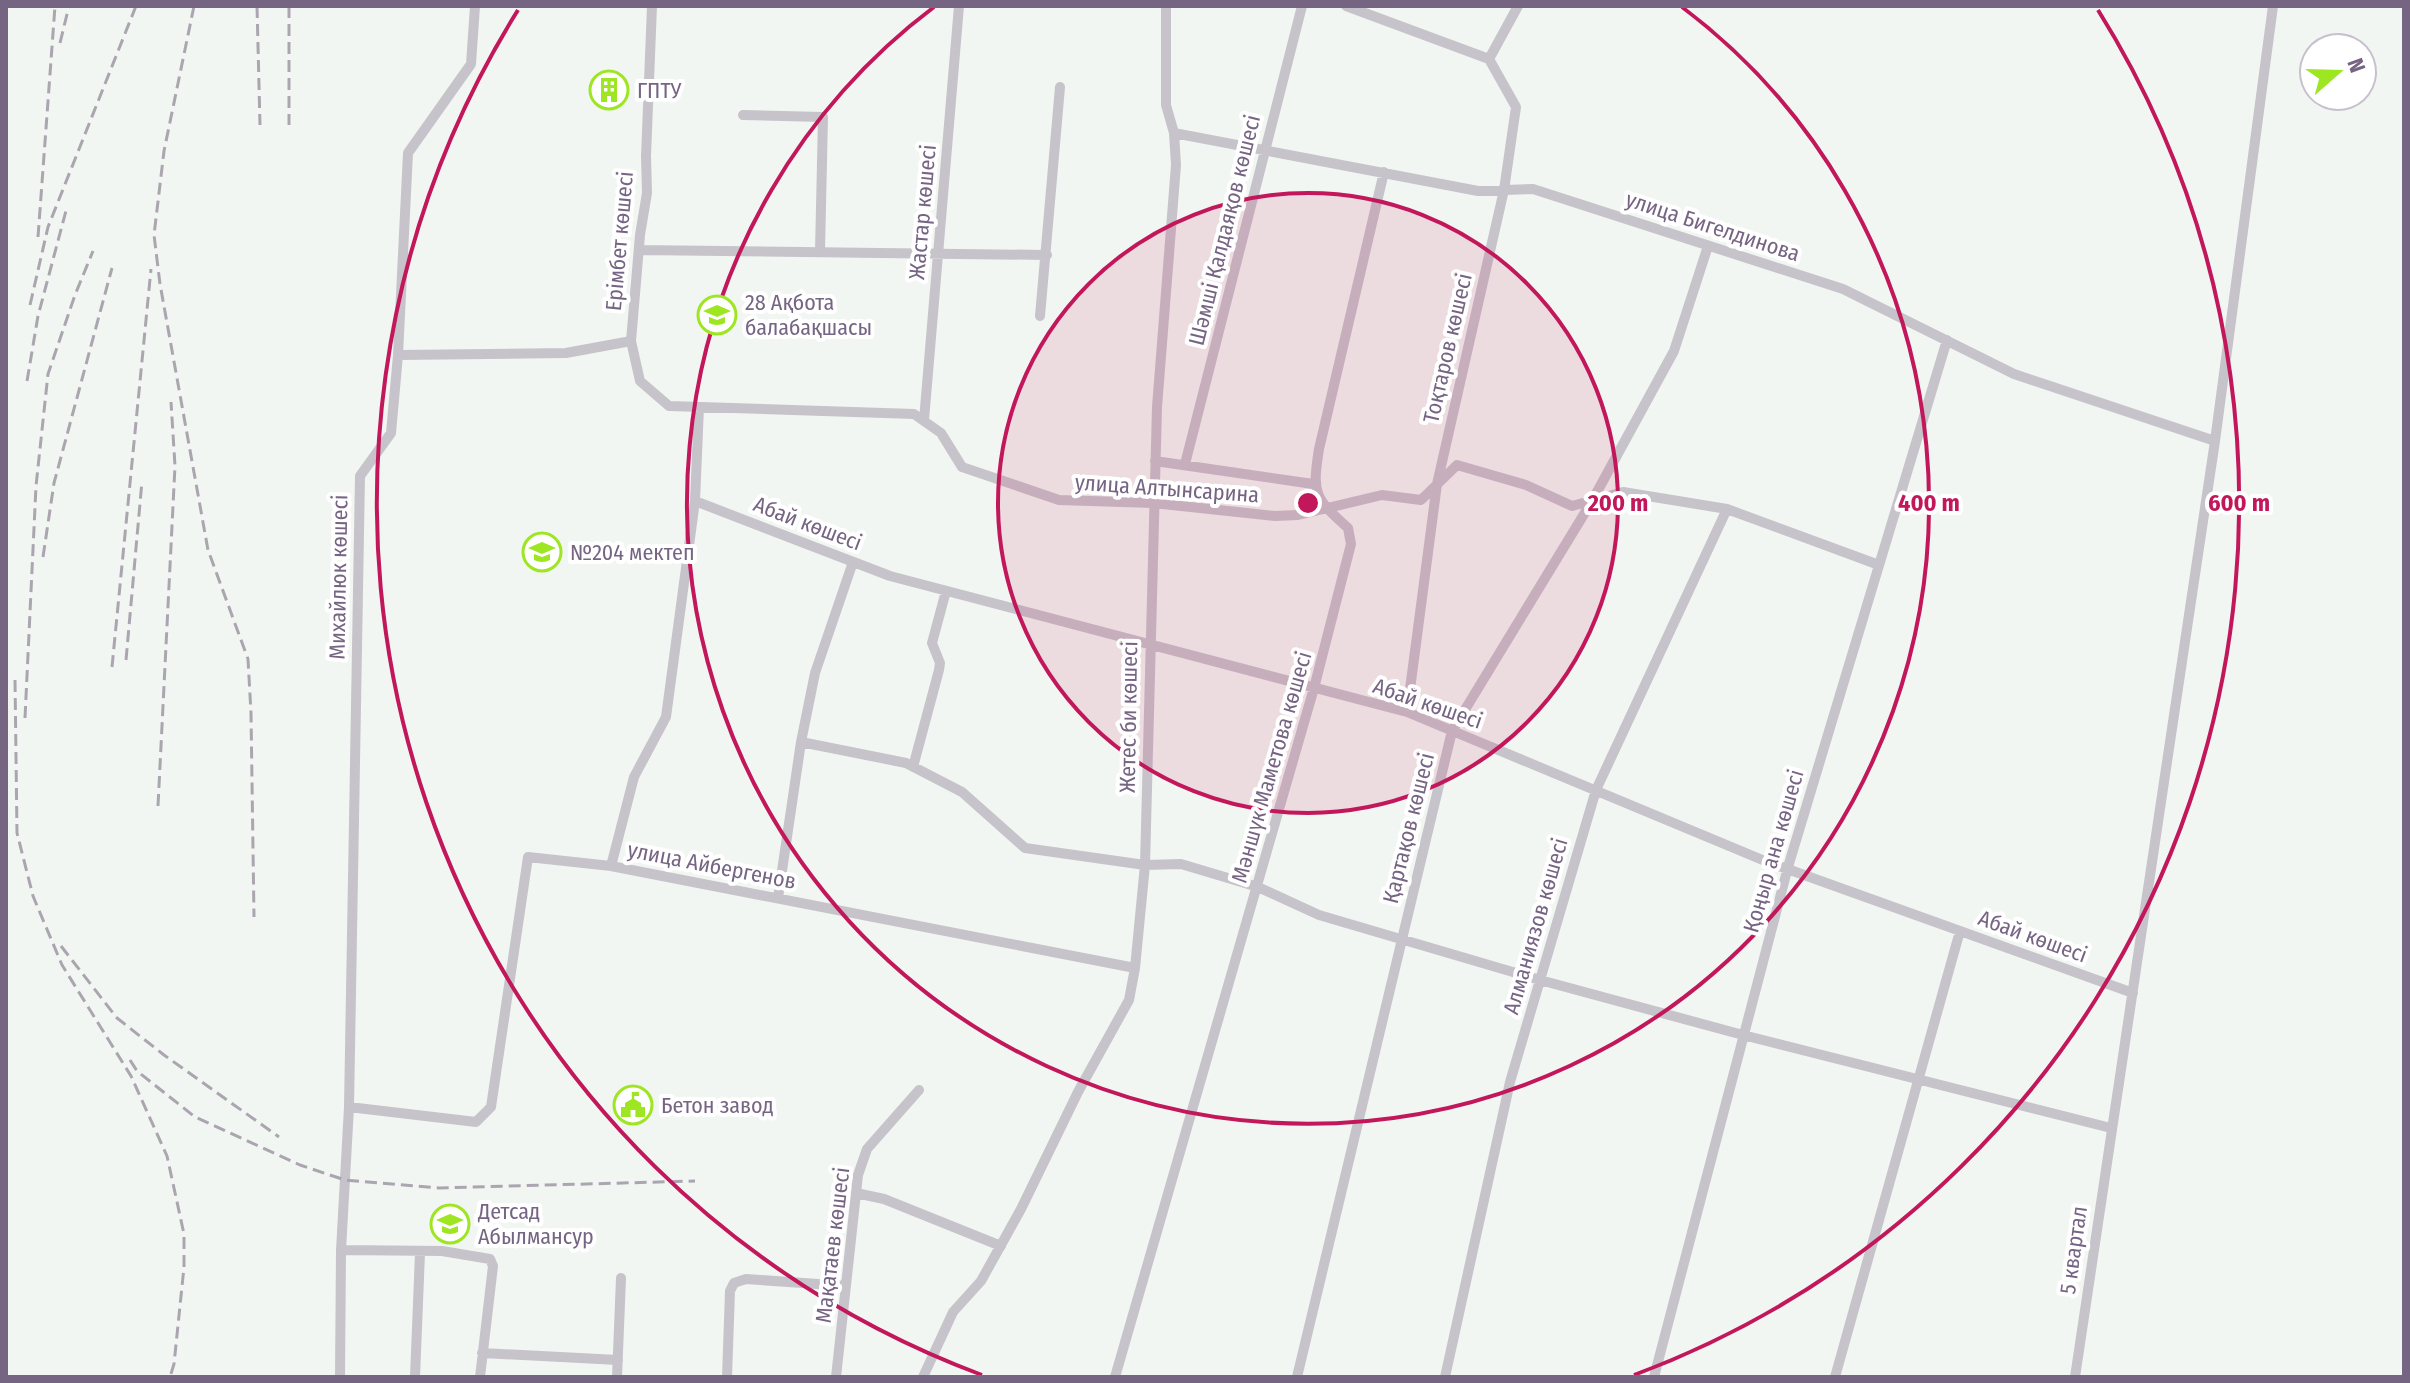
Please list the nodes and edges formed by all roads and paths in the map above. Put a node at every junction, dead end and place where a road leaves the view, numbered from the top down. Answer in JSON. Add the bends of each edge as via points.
{"nodes":[{"id":1,"x":475,"y":6,"type":"edge"},
{"id":2,"x":652,"y":6,"type":"edge"},
{"id":3,"x":959,"y":6,"type":"edge"},
{"id":4,"x":1166,"y":6,"type":"edge"},
{"id":5,"x":1302,"y":6,"type":"edge"},
{"id":6,"x":1346,"y":6,"type":"edge"},
{"id":7,"x":1518,"y":6,"type":"edge"},
{"id":8,"x":2273,"y":6,"type":"edge"},
{"id":9,"x":1489,"y":59,"type":"junction"},
{"id":10,"x":1060,"y":87,"type":"dead end"},
{"id":11,"x":743,"y":115,"type":"dead end"},
{"id":12,"x":1174,"y":133,"type":"junction"},
{"id":13,"x":1265,"y":150,"type":"junction"},
{"id":14,"x":1384,"y":172,"type":"junction"},
{"id":15,"x":1504,"y":190,"type":"junction"},
{"id":16,"x":1708,"y":246,"type":"junction"},
{"id":17,"x":639,"y":250,"type":"junction"},
{"id":18,"x":820,"y":251,"type":"junction"},
{"id":19,"x":939,"y":253,"type":"junction"},
{"id":20,"x":1047,"y":255,"type":"junction"},
{"id":21,"x":1040,"y":316,"type":"dead end"},
{"id":22,"x":1947,"y":340,"type":"junction"},
{"id":23,"x":631,"y":341,"type":"junction"},
{"id":24,"x":398,"y":355,"type":"junction"},
{"id":25,"x":699,"y":407,"type":"junction"},
{"id":26,"x":924,"y":420,"type":"junction"},
{"id":27,"x":2215,"y":441,"type":"junction"},
{"id":28,"x":1155,"y":461,"type":"junction"},
{"id":29,"x":1185,"y":464,"type":"junction"},
{"id":30,"x":1313,"y":484,"type":"junction"},
{"id":31,"x":1437,"y":484,"type":"junction"},
{"id":32,"x":695,"y":501,"type":"junction"},
{"id":33,"x":1592,"y":501,"type":"junction"},
{"id":34,"x":1153,"y":503,"type":"junction"},
{"id":35,"x":1727,"y":509,"type":"junction"},
{"id":36,"x":1327,"y":510,"type":"junction"},
{"id":37,"x":853,"y":562,"type":"junction"},
{"id":38,"x":1879,"y":565,"type":"junction"},
{"id":39,"x":946,"y":591,"type":"junction"},
{"id":40,"x":1150,"y":644,"type":"junction"},
{"id":41,"x":1314,"y":688,"type":"junction"},
{"id":42,"x":1407,"y":712,"type":"junction"},
{"id":43,"x":1452,"y":731,"type":"junction"},
{"id":44,"x":801,"y":742,"type":"junction"},
{"id":45,"x":913,"y":767,"type":"junction"},
{"id":46,"x":1596,"y":790,"type":"junction"},
{"id":47,"x":1145,"y":865,"type":"junction"},
{"id":48,"x":611,"y":866,"type":"junction"},
{"id":49,"x":1788,"y":867,"type":"junction"},
{"id":50,"x":1258,"y":887,"type":"junction"},
{"id":51,"x":778,"y":898,"type":"junction"},
{"id":52,"x":1960,"y":931,"type":"junction"},
{"id":53,"x":1401,"y":940,"type":"junction"},
{"id":54,"x":1135,"y":968,"type":"junction"},
{"id":55,"x":1540,"y":980,"type":"junction"},
{"id":56,"x":2133,"y":993,"type":"junction"},
{"id":57,"x":1743,"y":1035,"type":"junction"},
{"id":58,"x":1918,"y":1079,"type":"junction"},
{"id":59,"x":919,"y":1090,"type":"dead end"},
{"id":60,"x":349,"y":1107,"type":"junction"},
{"id":61,"x":2111,"y":1128,"type":"junction"},
{"id":62,"x":856,"y":1193,"type":"junction"},
{"id":63,"x":1001,"y":1246,"type":"junction"},
{"id":64,"x":341,"y":1250,"type":"junction"},
{"id":65,"x":420,"y":1253,"type":"junction"},
{"id":66,"x":621,"y":1278,"type":"dead end"},
{"id":67,"x":846,"y":1286,"type":"junction"},
{"id":68,"x":482,"y":1353,"type":"junction"},
{"id":69,"x":618,"y":1360,"type":"junction"},
{"id":70,"x":340,"y":1377,"type":"edge"},
{"id":71,"x":415,"y":1377,"type":"edge"},
{"id":72,"x":480,"y":1377,"type":"edge"},
{"id":73,"x":617,"y":1377,"type":"edge"},
{"id":74,"x":727,"y":1377,"type":"edge"},
{"id":75,"x":836,"y":1377,"type":"edge"},
{"id":76,"x":923,"y":1377,"type":"edge"},
{"id":77,"x":1115,"y":1377,"type":"edge"},
{"id":78,"x":1297,"y":1377,"type":"edge"},
{"id":79,"x":1445,"y":1377,"type":"edge"},
{"id":80,"x":1654,"y":1377,"type":"edge"},
{"id":81,"x":1835,"y":1377,"type":"edge"},
{"id":82,"x":2075,"y":1377,"type":"edge"}],
"edges":[{"from":1,"to":24,"type":"street","name":"Михайлюк көшесі","via":[[471,64],[408,153]]},
{"from":2,"to":17,"type":"street","name":"Ерімбет көшесі","via":[[647,193]]},
{"from":3,"to":19,"type":"street","name":"Жастар көшесі"},
{"from":4,"to":12,"type":"street","name":"Жетес би көшесі","via":[[1166,105]]},
{"from":5,"to":13,"type":"street","name":"Шәмші Қалдаяқов көшесі"},
{"from":6,"to":9,"type":"street"},
{"from":7,"to":9,"type":"street"},
{"from":8,"to":27,"type":"street","name":"5 квартал"},
{"from":9,"to":15,"type":"street","name":"Тоқтаров көшесі","via":[[1516,107]]},
{"from":10,"to":20,"type":"street"},
{"from":11,"to":18,"type":"street","via":[[823,117]]},
{"from":12,"to":13,"type":"street","name":"улица Бигелдинова"},
{"from":12,"to":28,"type":"street","name":"Жетес би көшесі"},
{"from":13,"to":14,"type":"street","name":"улица Бигелдинова"},
{"from":13,"to":29,"type":"street","name":"Шәмші Қалдаяқов көшесі"},
{"from":14,"to":15,"type":"street","name":"улица Бигелдинова","via":[[1478,191]]},
{"from":14,"to":30,"type":"street"},
{"from":15,"to":16,"type":"street","name":"улица Бигелдинова","via":[[1533,189]]},
{"from":15,"to":31,"type":"street","name":"Тоқтаров көшесі"},
{"from":16,"to":22,"type":"street","name":"улица Бигелдинова","via":[[1843,289]]},
{"from":16,"to":33,"type":"street","name":"Қартақов көшесі","via":[[1674,351]]},
{"from":17,"to":18,"type":"street"},
{"from":17,"to":23,"type":"street","name":"Ерімбет көшесі"},
{"from":18,"to":19,"type":"street"},
{"from":19,"to":20,"type":"street"},
{"from":19,"to":26,"type":"street","name":"Жастар көшесі"},
{"from":20,"to":21,"type":"street"},
{"from":22,"to":27,"type":"street","name":"улица Бигелдинова","via":[[2014,374]]},
{"from":22,"to":38,"type":"street","name":"Қоңыр ана көшесі"},
{"from":23,"to":24,"type":"street","name":"Ерімбет көшесі","via":[[566,353]]},
{"from":23,"to":25,"type":"street","via":[[640,381],[669,406]]},
{"from":24,"to":60,"type":"street","name":"Михайлюк көшесі","via":[[391,433],[360,476]]},
{"from":25,"to":26,"type":"street","via":[[914,414]]},
{"from":25,"to":32,"type":"street"},
{"from":26,"to":34,"type":"street","name":"улица Алтынсарина","via":[[941,433],[962,467],[1059,500]]},
{"from":27,"to":56,"type":"street","name":"5 квартал"},
{"from":28,"to":29,"type":"street"},
{"from":28,"to":34,"type":"street","name":"Жетес би көшесі"},
{"from":29,"to":30,"type":"street"},
{"from":30,"to":36,"type":"street","name":"Мәншүк Маметова көшесі"},
{"from":31,"to":33,"type":"street","name":"улица Алтынсарина","via":[[1457,465],[1526,485],[1572,506]]},
{"from":31,"to":36,"type":"street","name":"улица Алтынсарина","via":[[1421,500],[1382,495]]},
{"from":31,"to":42,"type":"street","name":"Тоқтаров көшесі"},
{"from":32,"to":37,"type":"street","name":"Абай көшесі"},
{"from":32,"to":48,"type":"street","via":[[666,717],[634,777]]},
{"from":33,"to":35,"type":"street","name":"улица Алтынсарина","via":[[1623,492]]},
{"from":33,"to":43,"type":"street","name":"Қартақов көшесі"},
{"from":34,"to":36,"type":"street","name":"улица Алтынсарина","via":[[1275,516]]},
{"from":34,"to":40,"type":"street","name":"Жетес би көшесі"},
{"from":35,"to":38,"type":"street","name":"улица Алтынсарина"},
{"from":35,"to":46,"type":"street","name":"Алманиязов көшесі"},
{"from":36,"to":41,"type":"street","name":"Мәншүк Маметова көшесі","via":[[1348,528],[1351,544]]},
{"from":37,"to":39,"type":"street","name":"Абай көшесі"},
{"from":37,"to":44,"type":"street","via":[[815,673]]},
{"from":38,"to":49,"type":"street","name":"Қоңыр ана көшесі"},
{"from":39,"to":40,"type":"street","name":"Абай көшесі"},
{"from":39,"to":45,"type":"street","via":[[932,643],[939,670]]},
{"from":40,"to":41,"type":"street","name":"Абай көшесі"},
{"from":40,"to":47,"type":"street","name":"Жетес би көшесі"},
{"from":41,"to":42,"type":"street","name":"Абай көшесі"},
{"from":41,"to":50,"type":"street","name":"Мәншүк Маметова көшесі"},
{"from":42,"to":43,"type":"street","name":"Абай көшесі"},
{"from":43,"to":46,"type":"street","name":"Абай көшесі"},
{"from":43,"to":53,"type":"street","name":"Қартақов көшесі"},
{"from":44,"to":45,"type":"street"},
{"from":44,"to":51,"type":"street"},
{"from":45,"to":47,"type":"street","via":[[962,792],[1025,848]]},
{"from":46,"to":49,"type":"street","name":"Абай көшесі"},
{"from":46,"to":55,"type":"street","name":"Алманиязов көшесі"},
{"from":47,"to":50,"type":"street","via":[[1181,864]]},
{"from":47,"to":54,"type":"street","name":"Жетес би көшесі"},
{"from":48,"to":51,"type":"street","name":"улица Айбергенов"},
{"from":48,"to":60,"type":"street","name":"улица Айбергенов","via":[[528,857],[491,1107],[476,1122]]},
{"from":49,"to":52,"type":"street","name":"Абай көшесі"},
{"from":49,"to":57,"type":"street","name":"Қоңыр ана көшесі"},
{"from":50,"to":53,"type":"street","via":[[1319,915]]},
{"from":50,"to":77,"type":"street","name":"Мәншүк Маметова көшесі"},
{"from":51,"to":54,"type":"street","name":"улица Айбергенов"},
{"from":52,"to":56,"type":"street","name":"Абай көшесі"},
{"from":52,"to":58,"type":"street"},
{"from":53,"to":55,"type":"street"},
{"from":53,"to":78,"type":"street","name":"Қартақов көшесі"},
{"from":54,"to":63,"type":"street","name":"Жетес би көшесі","via":[[1129,1000]]},
{"from":55,"to":57,"type":"street"},
{"from":55,"to":79,"type":"street","name":"Алманиязов көшесі","via":[[1510,1082]]},
{"from":56,"to":61,"type":"street","name":"5 квартал"},
{"from":57,"to":58,"type":"street"},
{"from":57,"to":80,"type":"street","name":"Қоңыр ана көшесі"},
{"from":58,"to":61,"type":"street"},
{"from":58,"to":81,"type":"street"},
{"from":59,"to":62,"type":"street","name":"Мақатаев көшесі","via":[[867,1149]]},
{"from":60,"to":64,"type":"street","name":"Михайлюк көшесі"},
{"from":61,"to":82,"type":"street","name":"5 квартал"},
{"from":62,"to":63,"type":"street"},
{"from":62,"to":67,"type":"street","name":"Мақатаев көшесі"},
{"from":63,"to":76,"type":"street","name":"Жетес би көшесі","via":[[981,1281],[953,1312]]},
{"from":64,"to":65,"type":"street"},
{"from":64,"to":70,"type":"street","name":"Михайлюк көшесі"},
{"from":65,"to":68,"type":"street","via":[[490,1259]]},
{"from":65,"to":71,"type":"street"},
{"from":66,"to":69,"type":"street"},
{"from":67,"to":74,"type":"street","via":[[746,1279],[734,1283]]},
{"from":67,"to":75,"type":"street","name":"Мақатаев көшесі"},
{"from":68,"to":69,"type":"street"},
{"from":68,"to":72,"type":"street"},
{"from":69,"to":73,"type":"street"}]}
